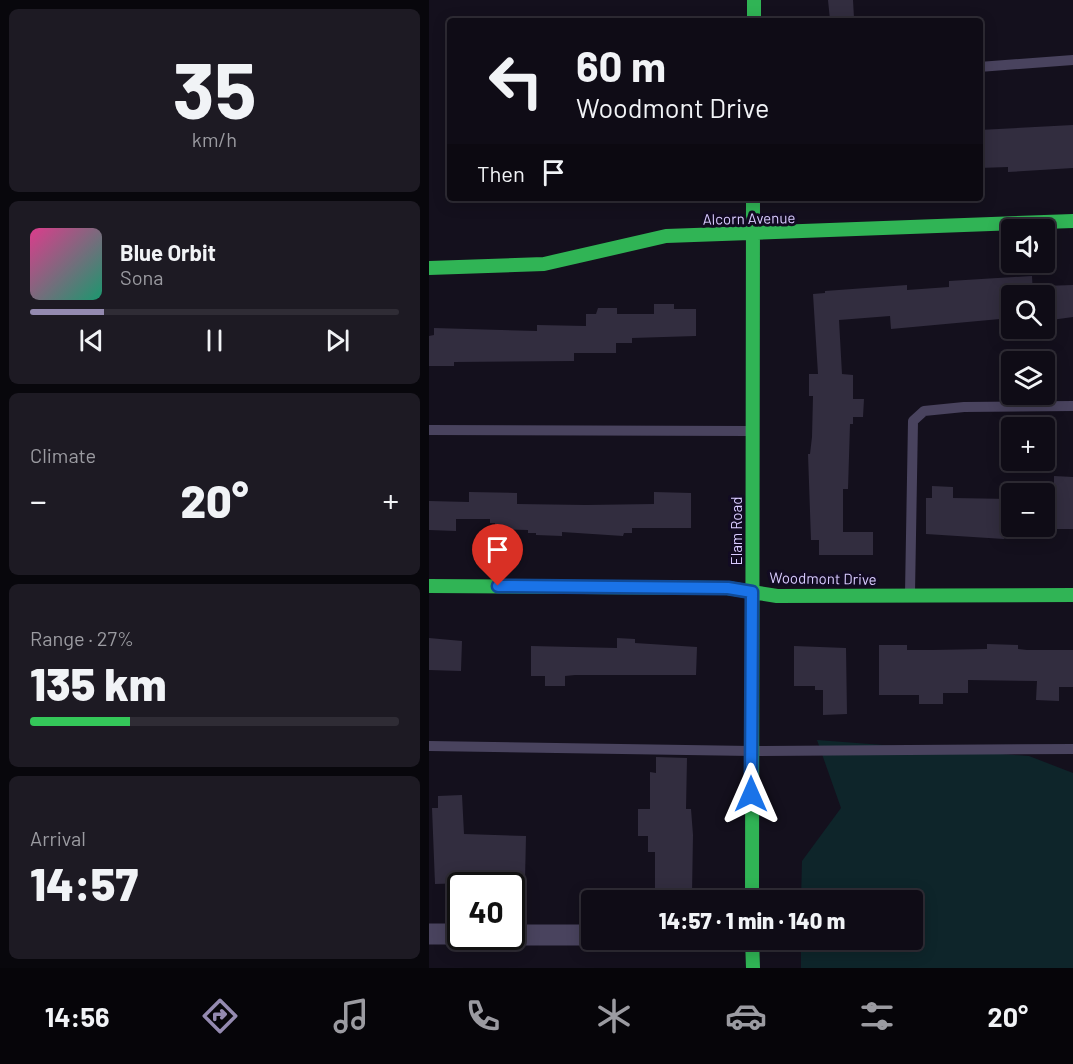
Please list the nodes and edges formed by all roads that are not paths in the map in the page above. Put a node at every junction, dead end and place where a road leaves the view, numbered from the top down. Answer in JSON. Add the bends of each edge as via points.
{"nodes":[{"id":1,"x":754,"y":0,"type":"edge"},
{"id":2,"x":754,"y":18,"type":"edge"},
{"id":3,"x":1073,"y":60,"type":"edge"},
{"id":4,"x":983,"y":67,"type":"edge"},
{"id":5,"x":753,"y":201,"type":"edge"},
{"id":6,"x":1073,"y":221,"type":"edge"},
{"id":7,"x":753,"y":234,"type":"junction"},
{"id":8,"x":429,"y":268,"type":"edge"},
{"id":9,"x":1073,"y":406,"type":"edge"},
{"id":10,"x":429,"y":430,"type":"edge"},
{"id":11,"x":753,"y":431,"type":"junction"},
{"id":12,"x":429,"y":586,"type":"edge"},
{"id":13,"x":752,"y":592,"type":"junction"},
{"id":14,"x":1073,"y":595,"type":"edge"},
{"id":15,"x":909,"y":596,"type":"junction"},
{"id":16,"x":429,"y":746,"type":"edge"},
{"id":17,"x":1073,"y":749,"type":"edge"},
{"id":18,"x":751,"y":751,"type":"junction"},
{"id":19,"x":751,"y":890,"type":"edge"},
{"id":20,"x":429,"y":934,"type":"edge"},
{"id":21,"x":447,"y":934,"type":"edge"},
{"id":22,"x":525,"y":934,"type":"edge"},
{"id":23,"x":581,"y":935,"type":"edge"},
{"id":24,"x":752,"y":950,"type":"edge"},
{"id":25,"x":753,"y":968,"type":"edge"}],
"edges":[{"from":1,"to":2,"type":"street"},
{"from":3,"to":4,"type":"lane"},
{"from":5,"to":7,"type":"street","name":"Elam Road"},
{"from":6,"to":7,"type":"street","name":"Alcorn Avenue"},
{"from":7,"to":8,"type":"street","name":"Alcorn Avenue","via":[[666,236],[544,264]]},
{"from":7,"to":11,"type":"street","name":"Elam Road"},
{"from":9,"to":15,"type":"lane","via":[[964,407],[924,411],[913,421]]},
{"from":10,"to":11,"type":"lane"},
{"from":11,"to":13,"type":"street","name":"Elam Road"},
{"from":12,"to":13,"type":"street","name":"Woodmont Drive","via":[[728,588]]},
{"from":13,"to":15,"type":"street","name":"Woodmont Drive","via":[[777,596]]},
{"from":13,"to":18,"type":"street","name":"Elam Road"},
{"from":14,"to":15,"type":"street","name":"Woodmont Drive"},
{"from":16,"to":18,"type":"lane"},
{"from":17,"to":18,"type":"lane"},
{"from":18,"to":19,"type":"street","name":"Elam Road"},
{"from":20,"to":21,"type":"street"},
{"from":22,"to":23,"type":"street"},
{"from":24,"to":25,"type":"street"}]}
